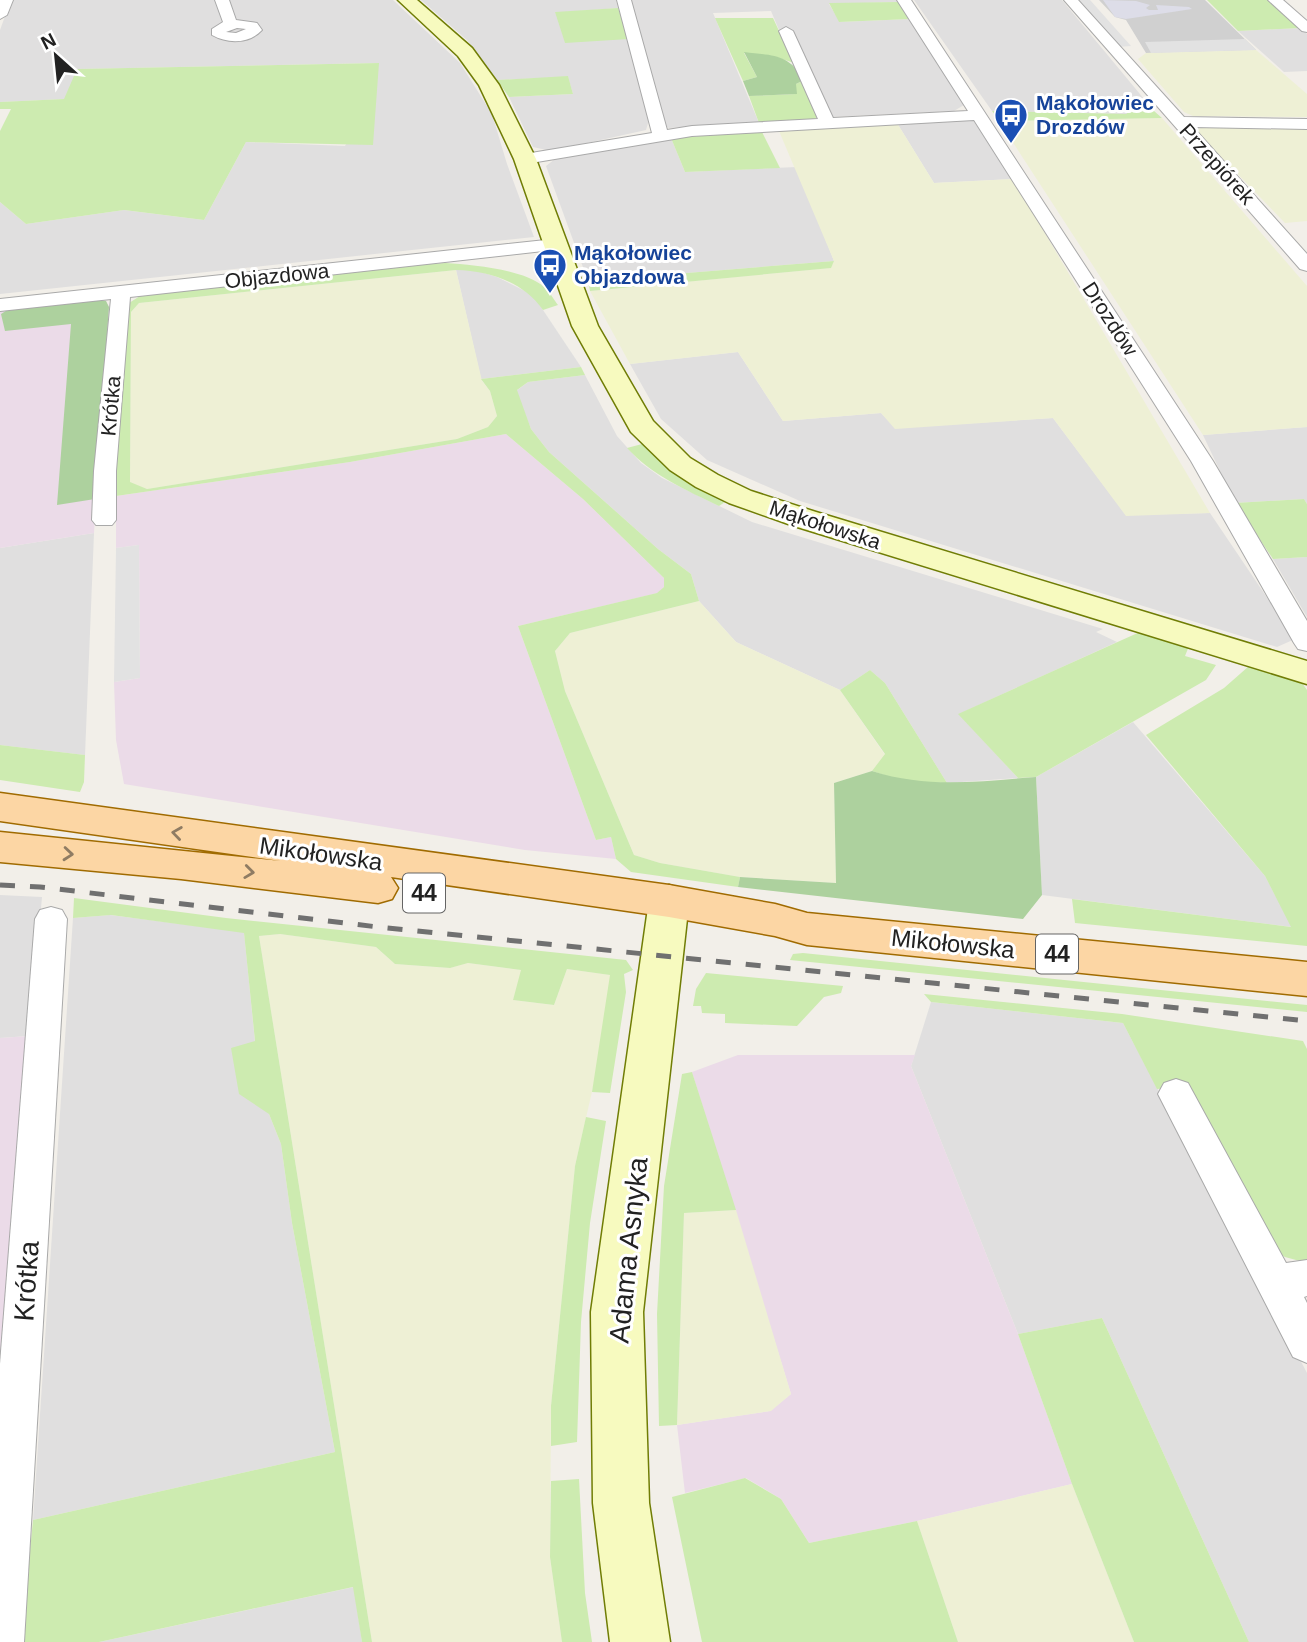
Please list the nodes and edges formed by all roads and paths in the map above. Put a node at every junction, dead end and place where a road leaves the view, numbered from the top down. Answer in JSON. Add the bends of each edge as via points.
{"nodes":[{"id":1,"x":6,"y":0,"type":"edge"},
{"id":2,"x":222,"y":0,"type":"edge"},
{"id":3,"x":407,"y":0,"type":"edge"},
{"id":4,"x":624,"y":0,"type":"edge"},
{"id":5,"x":904,"y":0,"type":"edge"},
{"id":6,"x":1071,"y":0,"type":"edge"},
{"id":7,"x":1275,"y":0,"type":"edge"},
{"id":8,"x":0,"y":15,"type":"edge"},
{"id":9,"x":231,"y":25,"type":"dead end"},
{"id":10,"x":1307,"y":28,"type":"edge"},
{"id":11,"x":786,"y":31,"type":"dead end"},
{"id":12,"x":978,"y":115,"type":"junction"},
{"id":13,"x":828,"y":122,"type":"junction"},
{"id":14,"x":1180,"y":122,"type":"junction"},
{"id":15,"x":1307,"y":124,"type":"edge"},
{"id":16,"x":660,"y":134,"type":"junction"},
{"id":17,"x":525,"y":159,"type":"junction"},
{"id":18,"x":555,"y":245,"type":"junction"},
{"id":19,"x":1307,"y":265,"type":"edge"},
{"id":20,"x":121,"y":293,"type":"junction"},
{"id":21,"x":0,"y":305,"type":"edge"},
{"id":22,"x":104,"y":520,"type":"dead end"},
{"id":23,"x":1307,"y":643,"type":"edge"},
{"id":24,"x":1307,"y":673,"type":"edge"},
{"id":25,"x":0,"y":807,"type":"edge"},
{"id":26,"x":0,"y":847,"type":"edge"},
{"id":27,"x":668,"y":912,"type":"junction"},
{"id":28,"x":51,"y":919,"type":"dead end"},
{"id":29,"x":1307,"y":979,"type":"edge"},
{"id":30,"x":1176,"y":1094,"type":"dead end"},
{"id":31,"x":1291,"y":1281,"type":"edge"},
{"id":32,"x":1307,"y":1343,"type":"edge"},
{"id":33,"x":1,"y":1642,"type":"edge"},
{"id":34,"x":640,"y":1642,"type":"edge"}],
"edges":[{"from":1,"to":8,"type":"street"},
{"from":2,"to":9,"type":"street"},
{"from":3,"to":17,"type":"street","name":"Mąkołowska","via":[[477,66]]},
{"from":4,"to":16,"type":"street"},
{"from":5,"to":12,"type":"street","name":"Drozdów"},
{"from":6,"to":14,"type":"street","name":"Przepiórek"},
{"from":7,"to":10,"type":"street"},
{"from":11,"to":13,"type":"street"},
{"from":12,"to":13,"type":"street"},
{"from":12,"to":23,"type":"street","name":"Drozdów","via":[[1202,461]]},
{"from":13,"to":16,"type":"street"},
{"from":14,"to":15,"type":"street"},
{"from":14,"to":19,"type":"street","name":"Przepiórek"},
{"from":16,"to":17,"type":"street"},
{"from":17,"to":18,"type":"street","name":"Mąkołowska"},
{"from":18,"to":20,"type":"street","name":"Objazdowa"},
{"from":18,"to":24,"type":"street","name":"Mąkołowska","via":[[585,326],[641,426],[680,464],[707,481],[805,519]]},
{"from":20,"to":21,"type":"street","name":"Objazdowa"},
{"from":20,"to":22,"type":"street","name":"Krótka"},
{"from":27,"to":25,"type":"main road","name":"Mikołowska","number":"44","one_way":true},
{"from":26,"to":27,"type":"main road","name":"Mikołowska","number":"44","one_way":true},
{"from":27,"to":29,"type":"main road","name":"Mikołowska","number":"44","via":[[773,934],[807,929]]},
{"from":27,"to":34,"type":"street","name":"Adama Asnyka","via":[[617,1312],[621,1503]]},
{"from":28,"to":33,"type":"street","name":"Krótka"},
{"from":30,"to":31,"type":"street"},
{"from":31,"to":32,"type":"street"}]}
